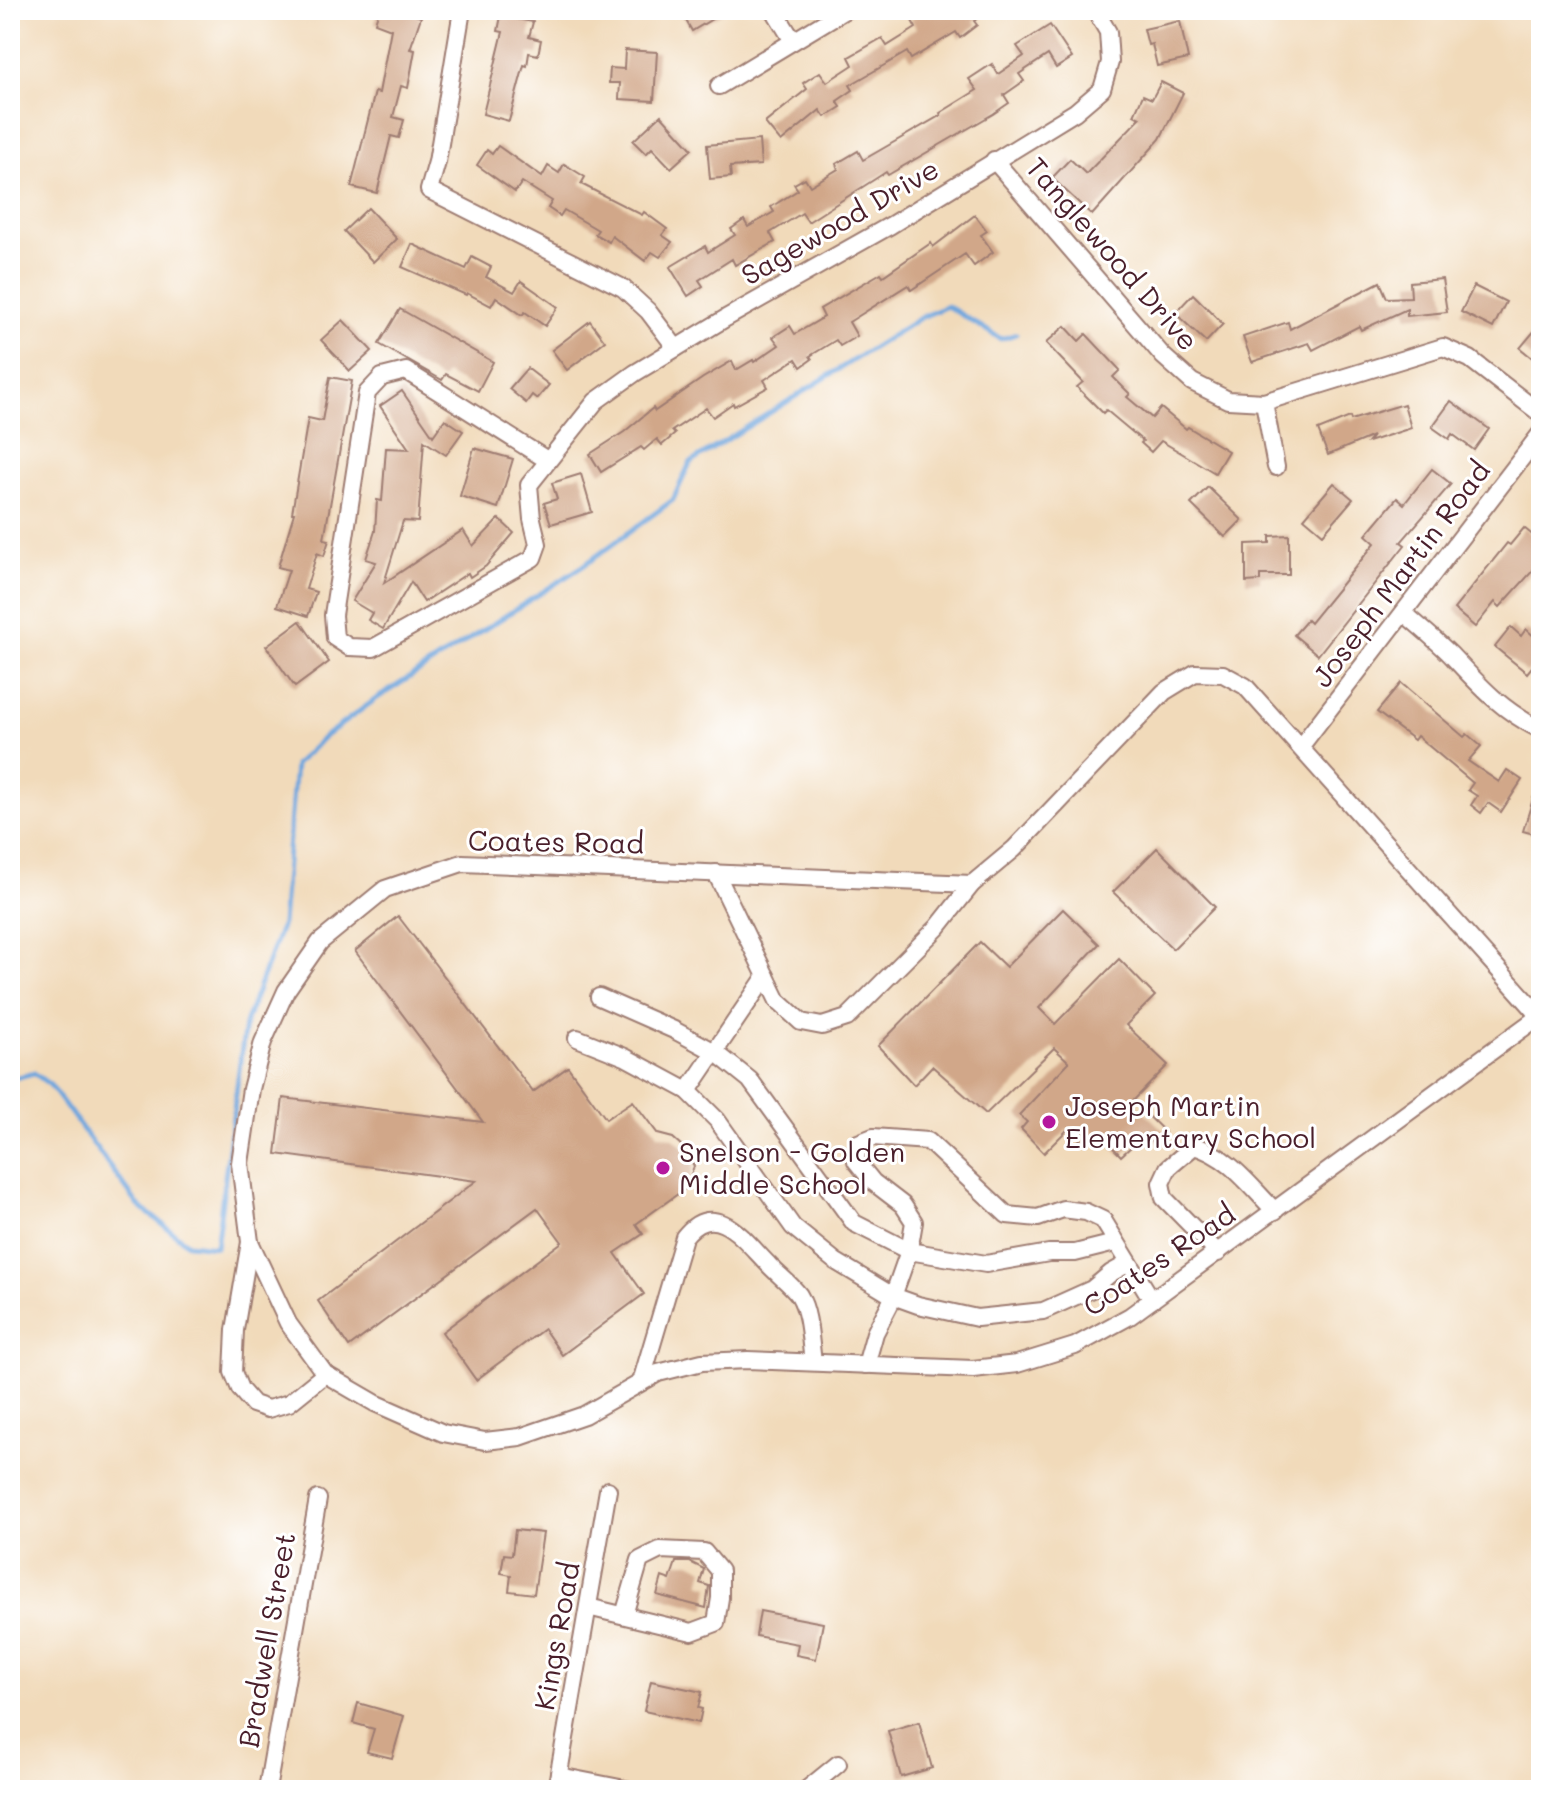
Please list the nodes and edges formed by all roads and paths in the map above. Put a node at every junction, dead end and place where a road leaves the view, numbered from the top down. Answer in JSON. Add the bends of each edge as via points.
{"nodes":[{"id":1,"x":462,"y":10,"type":"edge"},
{"id":2,"x":774,"y":10,"type":"edge"},
{"id":3,"x":845,"y":10,"type":"edge"},
{"id":4,"x":1095,"y":10,"type":"edge"},
{"id":5,"x":793,"y":41,"type":"junction"},
{"id":6,"x":719,"y":86,"type":"dead end"},
{"id":7,"x":994,"y":160,"type":"junction"},
{"id":8,"x":676,"y":348,"type":"junction"},
{"id":9,"x":1264,"y":402,"type":"junction"},
{"id":10,"x":1541,"y":414,"type":"edge"},
{"id":11,"x":1541,"y":433,"type":"edge"},
{"id":12,"x":547,"y":460,"type":"junction"},
{"id":13,"x":1276,"y":467,"type":"dead end"},
{"id":14,"x":1404,"y":613,"type":"junction"},
{"id":15,"x":1541,"y":730,"type":"edge"},
{"id":16,"x":1301,"y":746,"type":"junction"},
{"id":17,"x":716,"y":873,"type":"junction"},
{"id":18,"x":972,"y":884,"type":"junction"},
{"id":19,"x":766,"y":976,"type":"junction"},
{"id":20,"x":599,"y":997,"type":"dead end"},
{"id":21,"x":1540,"y":1015,"type":"edge"},
{"id":22,"x":577,"y":1038,"type":"dead end"},
{"id":23,"x":715,"y":1052,"type":"junction"},
{"id":24,"x":688,"y":1091,"type":"junction"},
{"id":25,"x":1275,"y":1211,"type":"junction"},
{"id":26,"x":250,"y":1242,"type":"junction"},
{"id":27,"x":1115,"y":1243,"type":"junction"},
{"id":28,"x":909,"y":1251,"type":"junction"},
{"id":29,"x":1218,"y":1253,"type":"junction"},
{"id":30,"x":1129,"y":1263,"type":"junction"},
{"id":31,"x":893,"y":1296,"type":"junction"},
{"id":32,"x":1152,"y":1300,"type":"junction"},
{"id":33,"x":813,"y":1362,"type":"junction"},
{"id":34,"x":866,"y":1365,"type":"junction"},
{"id":35,"x":325,"y":1374,"type":"junction"},
{"id":36,"x":641,"y":1382,"type":"junction"},
{"id":37,"x":608,"y":1490,"type":"dead end"},
{"id":38,"x":318,"y":1499,"type":"dead end"},
{"id":39,"x":588,"y":1607,"type":"junction"},
{"id":40,"x":624,"y":1615,"type":"junction"},
{"id":41,"x":838,"y":1764,"type":"dead end"},
{"id":42,"x":558,"y":1783,"type":"edge"},
{"id":43,"x":267,"y":1790,"type":"edge"},
{"id":44,"x":630,"y":1790,"type":"edge"},
{"id":45,"x":806,"y":1790,"type":"edge"}],
"edges":[{"from":1,"to":8,"type":"street","via":[[429,190],[623,288]]},
{"from":2,"to":5,"type":"street"},
{"from":3,"to":5,"type":"street"},
{"from":4,"to":7,"type":"street","name":"Sagewood Drive","via":[[1108,32],[1110,62],[1102,89],[1075,112]]},
{"from":5,"to":6,"type":"street"},
{"from":7,"to":8,"type":"street","name":"Sagewood Drive"},
{"from":7,"to":9,"type":"street","name":"Tanglewood Drive","via":[[1163,356],[1192,382],[1228,400]]},
{"from":8,"to":12,"type":"street","name":"Sagewood Drive","via":[[596,401]]},
{"from":9,"to":10,"type":"street","name":"Tanglewood Drive","via":[[1443,347],[1470,359]]},
{"from":9,"to":13,"type":"street"},
{"from":11,"to":14,"type":"street","name":"Joseph Martin Road"},
{"from":12,"to":12,"type":"street","name":"Sagewood Drive","via":[[406,371],[382,377],[367,393],[333,615],[335,638],[349,647],[373,648],[533,558],[538,544],[529,485]]},
{"from":14,"to":15,"type":"street","via":[[1479,687],[1515,717]]},
{"from":14,"to":16,"type":"street","name":"Joseph Martin Road"},
{"from":16,"to":18,"type":"street","name":"Coates Road","via":[[1245,686],[1223,674],[1195,673],[1164,692],[1014,849]]},
{"from":16,"to":21,"type":"street","name":"Coates Road"},
{"from":17,"to":18,"type":"street","name":"Coates Road"},
{"from":17,"to":19,"type":"street"},
{"from":17,"to":26,"type":"street","name":"Coates Road","via":[[462,863],[385,889],[320,942],[286,991],[263,1042],[240,1163]]},
{"from":18,"to":19,"type":"street","via":[[938,927],[847,1018],[822,1026],[801,1022],[778,1001]]},
{"from":19,"to":23,"type":"street"},
{"from":20,"to":23,"type":"street"},
{"from":21,"to":25,"type":"street","name":"Coates Road"},
{"from":22,"to":24,"type":"street"},
{"from":23,"to":24,"type":"street"},
{"from":23,"to":28,"type":"street","via":[[750,1080],[854,1223]]},
{"from":24,"to":31,"type":"street","via":[[717,1120],[793,1227],[835,1261]]},
{"from":25,"to":29,"type":"street","name":"Coates Road"},
{"from":25,"to":29,"type":"street","via":[[1208,1150],[1194,1146],[1180,1156],[1161,1183],[1164,1198]]},
{"from":26,"to":35,"type":"street","name":"Coates Road","via":[[288,1323]]},
{"from":26,"to":35,"type":"street","via":[[235,1330],[233,1372],[240,1389],[253,1404],[268,1409],[289,1403]]},
{"from":27,"to":28,"type":"street","via":[[986,1264]]},
{"from":27,"to":28,"type":"street","via":[[1103,1220],[1086,1212],[1063,1209],[1038,1218],[1007,1215],[928,1141],[873,1137],[858,1143],[856,1161],[914,1222]]},
{"from":27,"to":30,"type":"street"},
{"from":28,"to":31,"type":"street"},
{"from":29,"to":32,"type":"street","name":"Coates Road"},
{"from":30,"to":31,"type":"street","via":[[1092,1289],[1043,1311],[977,1318]]},
{"from":30,"to":32,"type":"street"},
{"from":31,"to":34,"type":"street"},
{"from":32,"to":34,"type":"street","name":"Coates Road","via":[[1075,1346],[1017,1364],[973,1369]]},
{"from":33,"to":34,"type":"street","name":"Coates Road"},
{"from":33,"to":36,"type":"street","name":"Coates Road","via":[[702,1362]]},
{"from":33,"to":36,"type":"street","via":[[799,1295],[732,1227],[712,1221],[691,1228],[684,1237]]},
{"from":35,"to":36,"type":"street","name":"Coates Road","via":[[443,1433],[485,1441],[520,1437],[584,1415]]},
{"from":37,"to":39,"type":"street","name":"Kings Road"},
{"from":38,"to":43,"type":"street","name":"Bradwell Street"},
{"from":39,"to":40,"type":"street"},
{"from":39,"to":42,"type":"street","name":"Kings Road"},
{"from":40,"to":40,"type":"street","via":[[692,1632],[716,1623],[720,1571],[704,1552],[660,1550],[640,1560]]},
{"from":41,"to":45,"type":"street"},
{"from":42,"to":44,"type":"street"}]}
